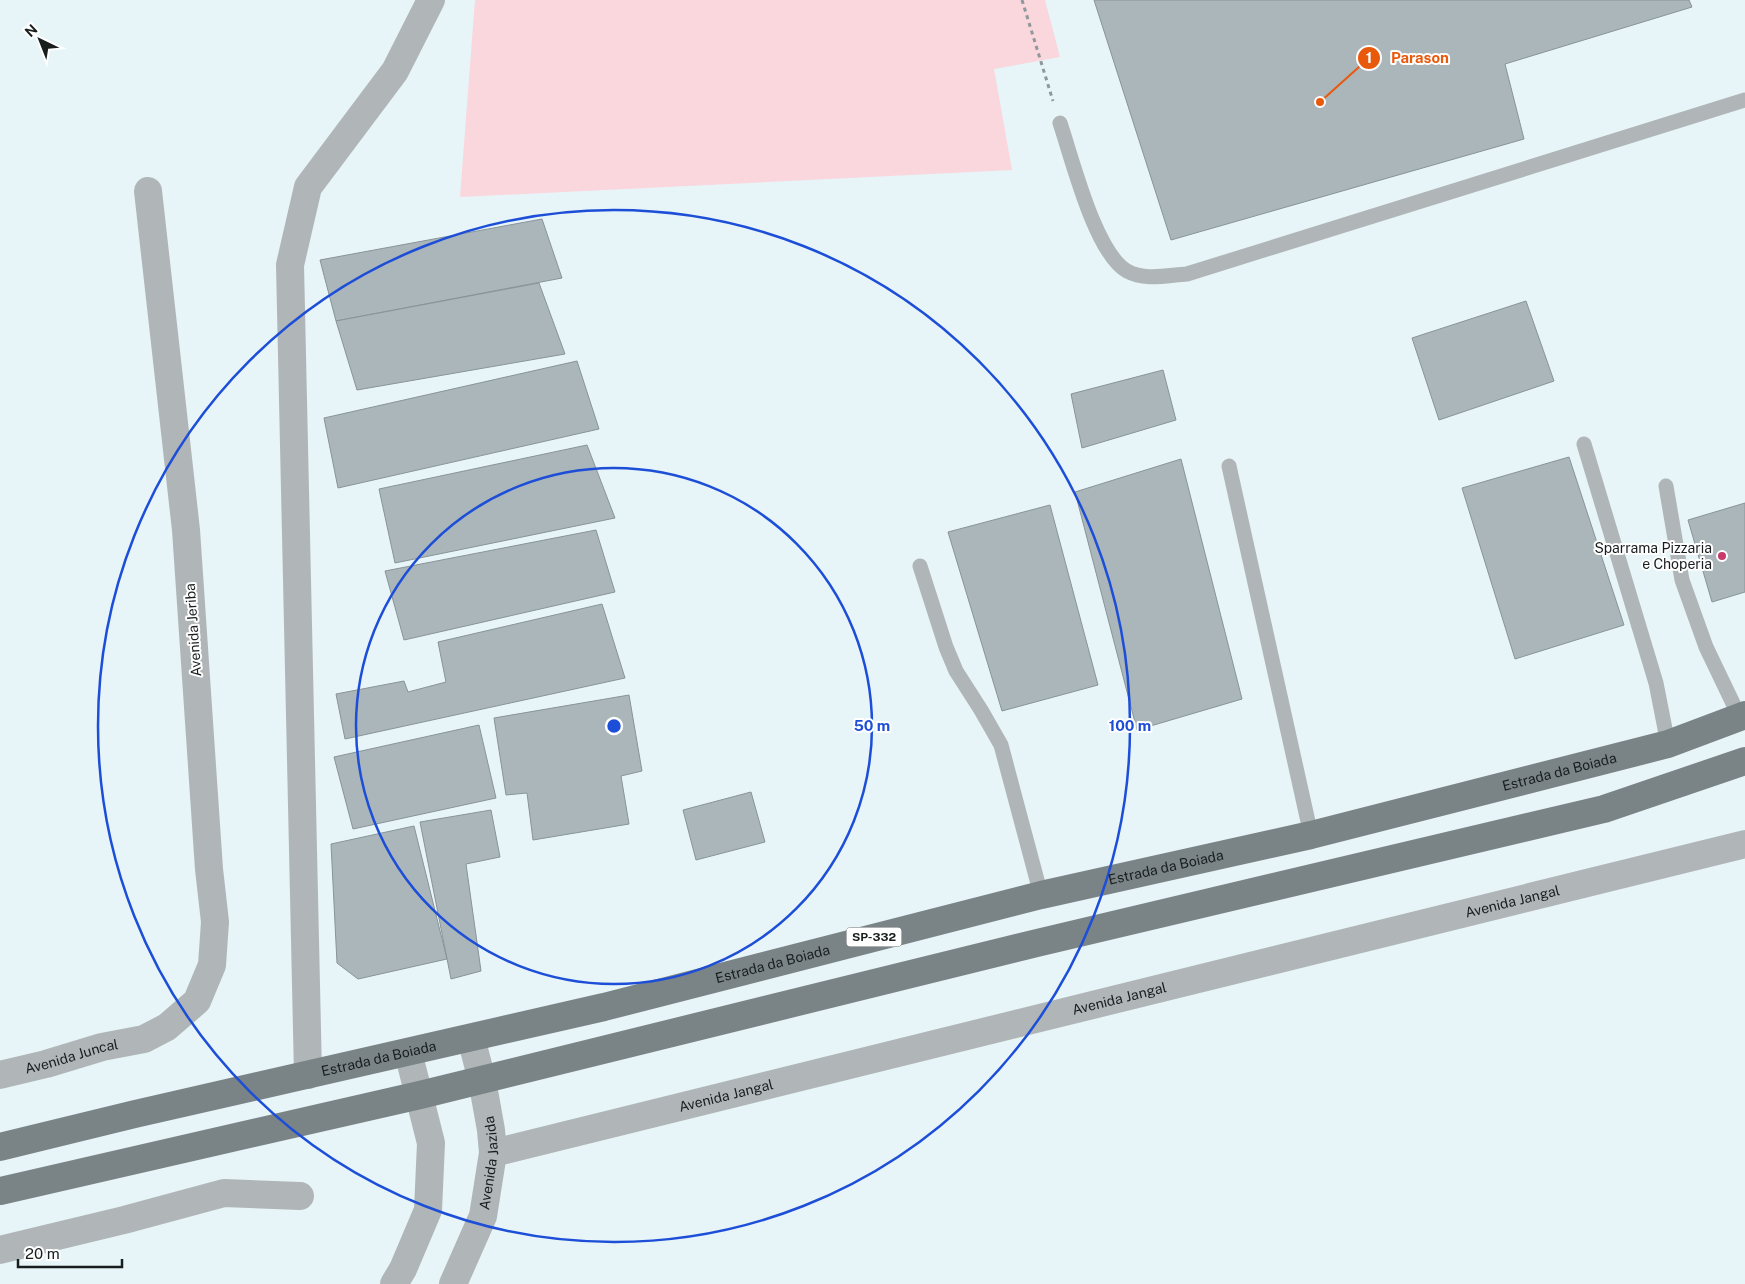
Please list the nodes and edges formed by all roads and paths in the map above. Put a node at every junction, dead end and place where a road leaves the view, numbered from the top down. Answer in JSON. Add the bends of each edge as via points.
{"nodes":[{"id":1,"x":431,"y":0,"type":"edge"},
{"id":2,"x":1022,"y":0,"type":"edge"},
{"id":3,"x":1745,"y":100,"type":"edge"},
{"id":4,"x":1060,"y":123,"type":"joint"},
{"id":5,"x":148,"y":191,"type":"dead end"},
{"id":6,"x":1584,"y":444,"type":"dead end"},
{"id":7,"x":1229,"y":466,"type":"dead end"},
{"id":8,"x":1666,"y":486,"type":"dead end"},
{"id":9,"x":920,"y":566,"type":"dead end"},
{"id":10,"x":1743,"y":717,"type":"edge"},
{"id":11,"x":1668,"y":744,"type":"junction"},
{"id":12,"x":1745,"y":761,"type":"edge"},
{"id":13,"x":1311,"y":835,"type":"junction"},
{"id":14,"x":1745,"y":844,"type":"edge"},
{"id":15,"x":1041,"y":895,"type":"junction"},
{"id":16,"x":471,"y":1038,"type":"junction"},
{"id":17,"x":144,"y":1039,"type":"joint"},
{"id":18,"x":408,"y":1052,"type":"junction"},
{"id":19,"x":0,"y":1075,"type":"edge"},
{"id":20,"x":308,"y":1075,"type":"junction"},
{"id":21,"x":482,"y":1080,"type":"junction"},
{"id":22,"x":420,"y":1095,"type":"junction"},
{"id":23,"x":0,"y":1147,"type":"edge"},
{"id":24,"x":493,"y":1153,"type":"junction"},
{"id":25,"x":0,"y":1191,"type":"edge"},
{"id":26,"x":300,"y":1196,"type":"dead end"},
{"id":27,"x":0,"y":1250,"type":"edge"},
{"id":28,"x":394,"y":1284,"type":"edge"},
{"id":29,"x":453,"y":1284,"type":"edge"}],
"edges":[{"from":1,"to":20,"type":"street","via":[[396,70],[308,187],[290,265]]},
{"from":2,"to":4,"type":"path"},
{"from":3,"to":4,"type":"lane","via":[[1187,274],[1146,277],[1126,270],[1110,254],[1096,230]]},
{"from":5,"to":17,"type":"street","name":"Avenida Jeriba","via":[[186,530],[215,922],[212,965],[197,1001],[167,1027]]},
{"from":6,"to":11,"type":"lane","via":[[1656,683]]},
{"from":7,"to":13,"type":"lane"},
{"from":8,"to":10,"type":"lane","via":[[1682,580],[1706,647]]},
{"from":9,"to":15,"type":"lane","via":[[956,671],[1001,745]]},
{"from":10,"to":11,"type":"main road","name":"Estrada da Boiada","number":"SP-332"},
{"from":11,"to":13,"type":"main road","name":"Estrada da Boiada","number":"SP-332"},
{"from":12,"to":21,"type":"main road","via":[[1604,809],[1037,943]]},
{"from":13,"to":15,"type":"main road","name":"Estrada da Boiada","number":"SP-332"},
{"from":14,"to":24,"type":"street","name":"Avenida Jangal"},
{"from":15,"to":16,"type":"main road","name":"Estrada da Boiada","number":"SP-332"},
{"from":16,"to":18,"type":"main road","name":"Estrada da Boiada","number":"SP-332"},
{"from":16,"to":21,"type":"street","name":"Avenida Jazida"},
{"from":17,"to":19,"type":"street","name":"Avenida Juncal"},
{"from":18,"to":20,"type":"main road","name":"Estrada da Boiada","number":"SP-332"},
{"from":18,"to":22,"type":"street"},
{"from":20,"to":23,"type":"main road","name":"Estrada da Boiada","number":"SP-332"},
{"from":21,"to":22,"type":"main road"},
{"from":21,"to":24,"type":"street","name":"Avenida Jazida"},
{"from":22,"to":25,"type":"main road"},
{"from":22,"to":28,"type":"street","via":[[431,1143],[428,1210]]},
{"from":24,"to":29,"type":"street","name":"Avenida Jazida","via":[[483,1216]]},
{"from":26,"to":27,"type":"street","via":[[224,1193]]}]}
